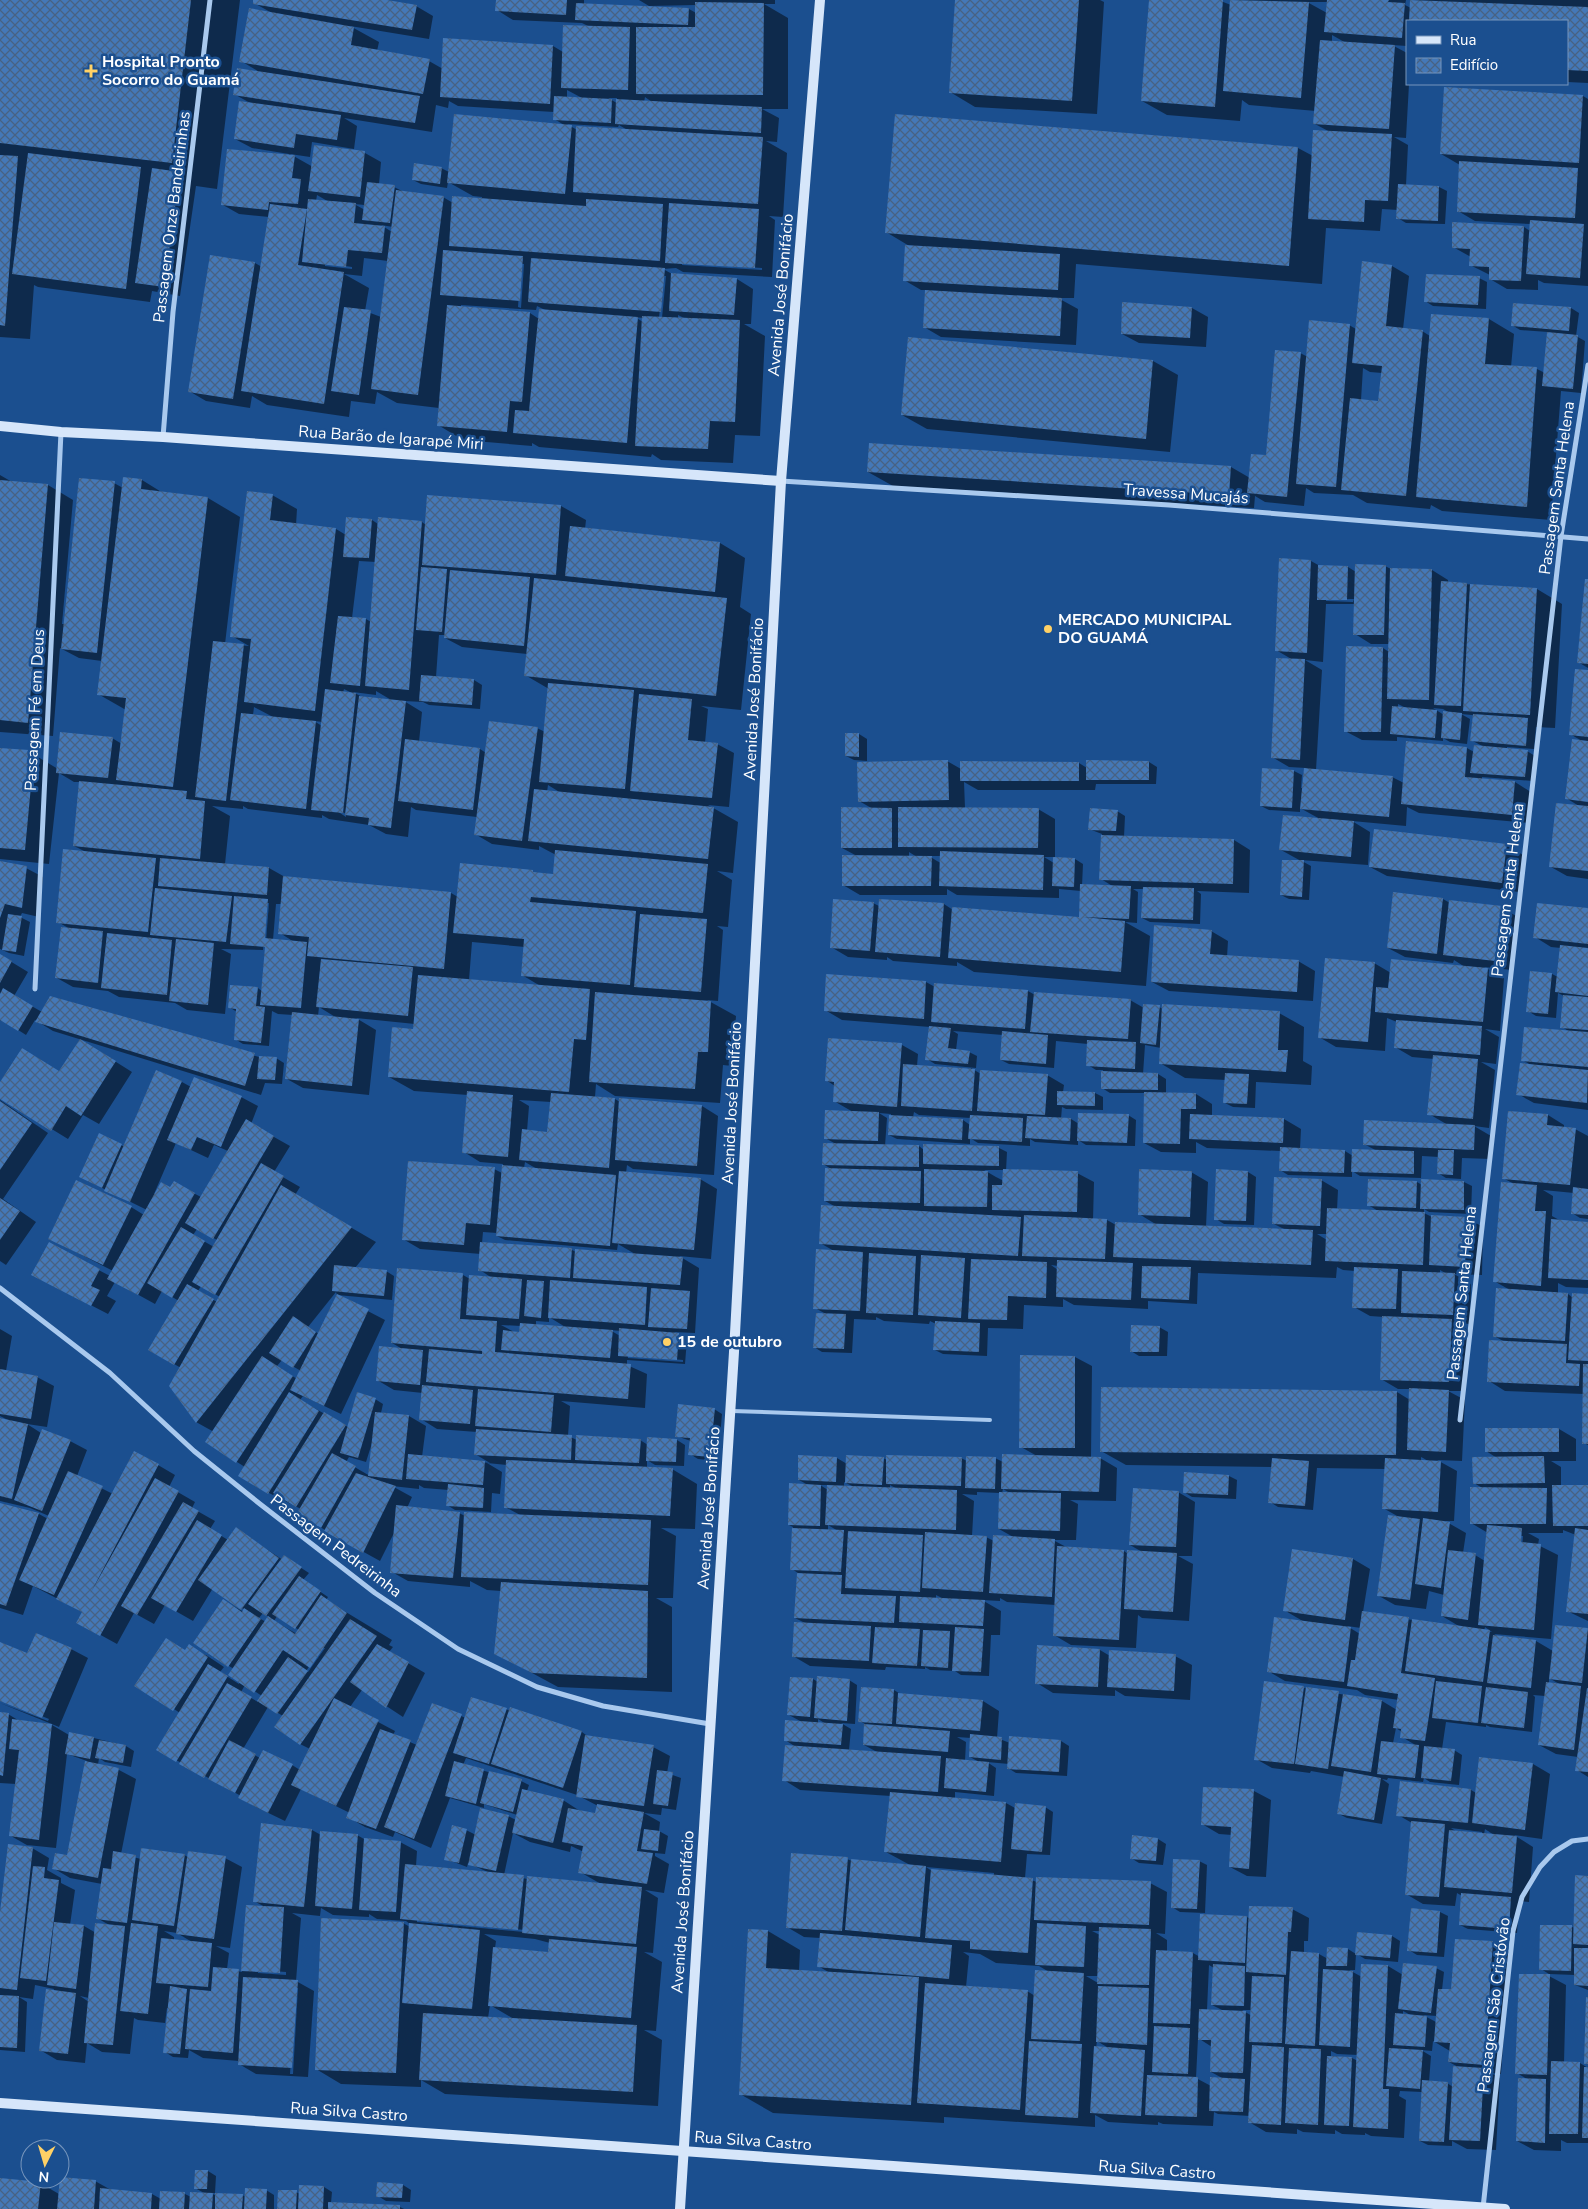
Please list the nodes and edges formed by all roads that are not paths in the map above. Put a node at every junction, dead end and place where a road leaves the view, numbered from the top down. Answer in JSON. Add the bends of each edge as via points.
{"nodes":[{"id":1,"x":210,"y":0,"type":"edge"},
{"id":2,"x":820,"y":0,"type":"edge"},
{"id":3,"x":1588,"y":365,"type":"edge"},
{"id":4,"x":0,"y":426,"type":"edge"},
{"id":5,"x":60,"y":432,"type":"junction"},
{"id":6,"x":163,"y":437,"type":"junction"},
{"id":7,"x":781,"y":481,"type":"junction"},
{"id":8,"x":1561,"y":536,"type":"junction"},
{"id":9,"x":1588,"y":539,"type":"edge"},
{"id":10,"x":35,"y":989,"type":"dead end"},
{"id":11,"x":0,"y":1288,"type":"edge"},
{"id":12,"x":730,"y":1411,"type":"junction"},
{"id":13,"x":990,"y":1420,"type":"dead end"},
{"id":14,"x":1460,"y":1420,"type":"dead end"},
{"id":15,"x":710,"y":1724,"type":"junction"},
{"id":16,"x":1588,"y":1840,"type":"edge"},
{"id":17,"x":0,"y":2102,"type":"edge"},
{"id":18,"x":682,"y":2151,"type":"junction"},
{"id":19,"x":1483,"y":2208,"type":"edge"},
{"id":20,"x":680,"y":2209,"type":"edge"},
{"id":21,"x":1505,"y":2209,"type":"edge"}],
"edges":[{"from":1,"to":6,"type":"street","name":"Passagem Onze Bandeirinhas","via":[[173,312]]},
{"from":2,"to":7,"type":"main road","name":"Avenida José Bonifácio"},
{"from":3,"to":8,"type":"street","name":"Passagem Santa Helena"},
{"from":4,"to":5,"type":"main road","name":"Rua Barão de Igarapé Miri"},
{"from":5,"to":6,"type":"main road","name":"Rua Barão de Igarapé Miri"},
{"from":5,"to":10,"type":"street","name":"Passagem Fé em Deus"},
{"from":6,"to":7,"type":"main road","name":"Rua Barão de Igarapé Miri"},
{"from":7,"to":8,"type":"street","name":"Travessa Mucajás","via":[[1169,505]]},
{"from":7,"to":12,"type":"main road","name":"Avenida José Bonifácio"},
{"from":8,"to":9,"type":"street","name":"Travessa Mucajás"},
{"from":8,"to":14,"type":"street","name":"Passagem Santa Helena"},
{"from":11,"to":15,"type":"street","name":"Passagem Pedreirinha","via":[[110,1373],[194,1451],[260,1504],[375,1593],[458,1649],[537,1687],[603,1706]]},
{"from":12,"to":13,"type":"lane"},
{"from":12,"to":15,"type":"main road","name":"Avenida José Bonifácio"},
{"from":15,"to":18,"type":"main road","name":"Avenida José Bonifácio"},
{"from":16,"to":19,"type":"street","name":"Passagem São Cristóvão","via":[[1572,1841],[1554,1852],[1540,1867],[1522,1897],[1513,1931]]},
{"from":17,"to":18,"type":"main road","name":"Rua Silva Castro"},
{"from":18,"to":19,"type":"main road","name":"Rua Silva Castro"},
{"from":18,"to":20,"type":"main road","name":"Avenida José Bonifácio"},
{"from":19,"to":21,"type":"main road","name":"Rua Silva Castro"}]}
